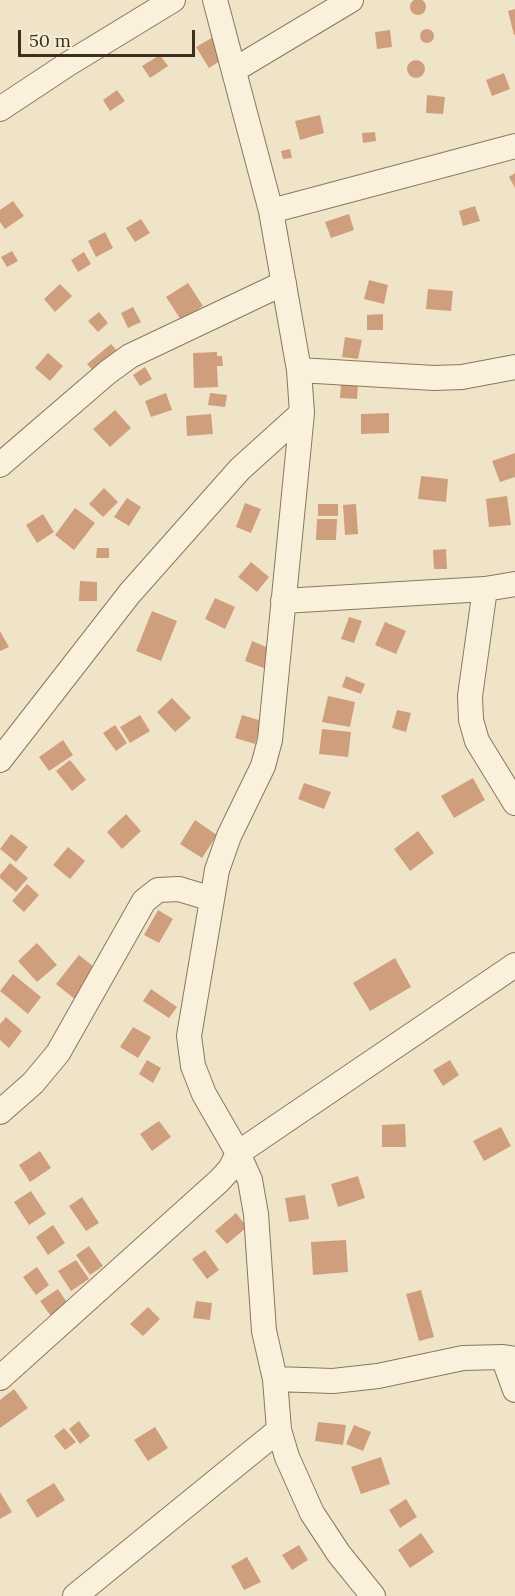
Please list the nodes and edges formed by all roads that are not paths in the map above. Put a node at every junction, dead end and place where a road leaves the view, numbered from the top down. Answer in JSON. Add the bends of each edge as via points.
{"nodes":[{"id":1,"x":172,"y":0,"type":"edge"},
{"id":2,"x":215,"y":0,"type":"edge"},
{"id":3,"x":351,"y":0,"type":"edge"},
{"id":4,"x":234,"y":70,"type":"junction"},
{"id":5,"x":0,"y":109,"type":"edge"},
{"id":6,"x":515,"y":146,"type":"edge"},
{"id":7,"x":272,"y":211,"type":"junction"},
{"id":8,"x":284,"y":283,"type":"junction"},
{"id":9,"x":515,"y":367,"type":"edge"},
{"id":10,"x":299,"y":370,"type":"junction"},
{"id":11,"x":302,"y":413,"type":"junction"},
{"id":12,"x":0,"y":465,"type":"edge"},
{"id":13,"x":515,"y":584,"type":"edge"},
{"id":14,"x":485,"y":589,"type":"junction"},
{"id":15,"x":284,"y":601,"type":"junction"},
{"id":16,"x":0,"y":760,"type":"edge"},
{"id":17,"x":515,"y":803,"type":"edge"},
{"id":18,"x":212,"y":899,"type":"junction"},
{"id":19,"x":515,"y":966,"type":"edge"},
{"id":20,"x":0,"y":1112,"type":"edge"},
{"id":21,"x":238,"y":1153,"type":"junction"},
{"id":22,"x":509,"y":1358,"type":"edge"},
{"id":23,"x":0,"y":1378,"type":"edge"},
{"id":24,"x":275,"y":1378,"type":"junction"},
{"id":25,"x":515,"y":1390,"type":"edge"},
{"id":26,"x":279,"y":1430,"type":"junction"},
{"id":27,"x":75,"y":1596,"type":"edge"},
{"id":28,"x":373,"y":1596,"type":"edge"}],
"edges":[{"from":1,"to":5,"type":"street"},
{"from":2,"to":4,"type":"street"},
{"from":3,"to":4,"type":"street"},
{"from":4,"to":7,"type":"street"},
{"from":6,"to":7,"type":"street"},
{"from":7,"to":8,"type":"street"},
{"from":8,"to":10,"type":"street"},
{"from":8,"to":12,"type":"street","via":[[130,356]]},
{"from":9,"to":10,"type":"street","via":[[434,378]]},
{"from":10,"to":11,"type":"street"},
{"from":11,"to":15,"type":"street"},
{"from":11,"to":16,"type":"street","via":[[240,470],[130,593]]},
{"from":13,"to":14,"type":"street"},
{"from":14,"to":15,"type":"street"},
{"from":14,"to":17,"type":"street","via":[[470,696],[471,720],[477,741]]},
{"from":15,"to":18,"type":"street","via":[[270,740],[263,766],[229,836]]},
{"from":18,"to":20,"type":"street","via":[[179,889],[158,890],[144,901],[58,1053],[33,1083]]},
{"from":18,"to":21,"type":"street","via":[[189,1036],[193,1066],[204,1094]]},
{"from":19,"to":21,"type":"street"},
{"from":21,"to":23,"type":"street","via":[[219,1181]]},
{"from":21,"to":24,"type":"street","via":[[250,1180],[256,1214],[264,1331]]},
{"from":22,"to":24,"type":"street","via":[[463,1358],[333,1381]]},
{"from":22,"to":25,"type":"street"},
{"from":24,"to":26,"type":"street"},
{"from":26,"to":27,"type":"street"},
{"from":26,"to":28,"type":"street","via":[[312,1513]]}]}
